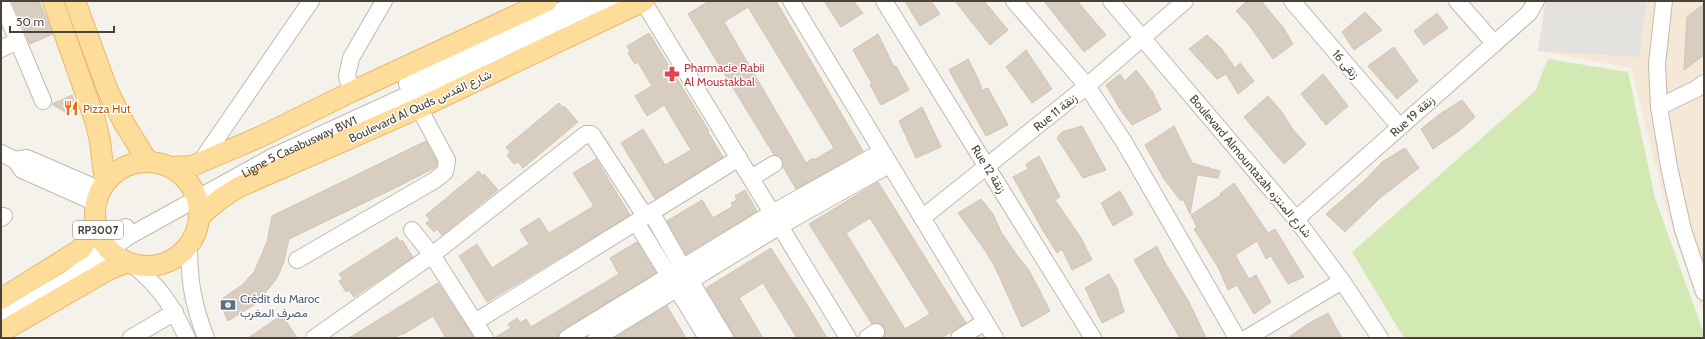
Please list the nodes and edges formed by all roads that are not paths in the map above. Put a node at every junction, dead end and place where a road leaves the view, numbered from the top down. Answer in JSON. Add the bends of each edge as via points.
{"nodes":[{"id":1,"x":1,"y":1,"type":"edge"},
{"id":2,"x":53,"y":1,"type":"edge"},
{"id":3,"x":74,"y":1,"type":"edge"},
{"id":4,"x":311,"y":1,"type":"edge"},
{"id":5,"x":384,"y":1,"type":"edge"},
{"id":6,"x":547,"y":1,"type":"edge"},
{"id":7,"x":581,"y":1,"type":"edge"},
{"id":8,"x":612,"y":1,"type":"edge"},
{"id":9,"x":644,"y":1,"type":"edge"},
{"id":10,"x":791,"y":1,"type":"edge"},
{"id":11,"x":884,"y":1,"type":"edge"},
{"id":12,"x":1014,"y":1,"type":"edge"},
{"id":13,"x":1111,"y":1,"type":"edge"},
{"id":14,"x":1184,"y":1,"type":"edge"},
{"id":15,"x":1292,"y":1,"type":"edge"},
{"id":16,"x":1457,"y":1,"type":"edge"},
{"id":17,"x":1664,"y":1,"type":"edge"},
{"id":18,"x":1532,"y":7,"type":"edge"},
{"id":19,"x":1143,"y":37,"type":"junction"},
{"id":20,"x":17,"y":42,"type":"junction"},
{"id":21,"x":1494,"y":43,"type":"junction"},
{"id":22,"x":1,"y":49,"type":"edge"},
{"id":23,"x":1704,"y":83,"type":"edge"},
{"id":24,"x":1087,"y":86,"type":"junction"},
{"id":25,"x":351,"y":92,"type":"junction"},
{"id":26,"x":43,"y":101,"type":"dead end"},
{"id":27,"x":1659,"y":107,"type":"junction"},
{"id":28,"x":419,"y":108,"type":"junction"},
{"id":29,"x":1400,"y":127,"type":"junction"},
{"id":30,"x":8,"y":156,"type":"edge"},
{"id":31,"x":739,"y":158,"type":"junction"},
{"id":32,"x":885,"y":158,"type":"junction"},
{"id":33,"x":148,"y":162,"type":"junction"},
{"id":34,"x":199,"y":164,"type":"junction"},
{"id":35,"x":774,"y":164,"type":"dead end"},
{"id":36,"x":172,"y":167,"type":"junction"},
{"id":37,"x":988,"y":167,"type":"junction"},
{"id":38,"x":751,"y":178,"type":"junction"},
{"id":39,"x":101,"y":192,"type":"junction"},
{"id":40,"x":196,"y":200,"type":"junction"},
{"id":41,"x":644,"y":217,"type":"junction"},
{"id":42,"x":922,"y":218,"type":"junction"},
{"id":43,"x":776,"y":219,"type":"junction"},
{"id":44,"x":1296,"y":219,"type":"junction"},
{"id":45,"x":412,"y":230,"type":"dead end"},
{"id":46,"x":103,"y":239,"type":"junction"},
{"id":47,"x":189,"y":245,"type":"junction"},
{"id":48,"x":432,"y":255,"type":"junction"},
{"id":49,"x":297,"y":260,"type":"dead end"},
{"id":50,"x":130,"y":263,"type":"junction"},
{"id":51,"x":679,"y":278,"type":"junction"},
{"id":52,"x":1342,"y":281,"type":"junction"},
{"id":53,"x":1704,"y":292,"type":"edge"},
{"id":54,"x":1,"y":299,"type":"edge"},
{"id":55,"x":1,"y":308,"type":"edge"},
{"id":56,"x":175,"y":312,"type":"junction"},
{"id":57,"x":1,"y":319,"type":"edge"},
{"id":58,"x":475,"y":322,"type":"junction"},
{"id":59,"x":985,"y":322,"type":"junction"},
{"id":60,"x":1,"y":332,"type":"edge"},
{"id":61,"x":132,"y":338,"type":"edge"},
{"id":62,"x":187,"y":338,"type":"edge"},
{"id":63,"x":206,"y":338,"type":"edge"},
{"id":64,"x":314,"y":338,"type":"edge"},
{"id":65,"x":485,"y":338,"type":"edge"},
{"id":66,"x":567,"y":338,"type":"edge"},
{"id":67,"x":596,"y":338,"type":"edge"},
{"id":68,"x":707,"y":338,"type":"edge"},
{"id":69,"x":725,"y":338,"type":"edge"},
{"id":70,"x":848,"y":338,"type":"edge"},
{"id":71,"x":959,"y":338,"type":"edge"},
{"id":72,"x":994,"y":338,"type":"edge"},
{"id":73,"x":1093,"y":338,"type":"edge"},
{"id":74,"x":1237,"y":338,"type":"edge"},
{"id":75,"x":1246,"y":338,"type":"edge"},
{"id":76,"x":1380,"y":338,"type":"edge"}],
"edges":[{"from":1,"to":20,"type":"street"},
{"from":2,"to":39,"type":"main road","number":"RP3007","via":[[95,120],[100,141]]},
{"from":3,"to":33,"type":"main road","via":[[108,91]]},
{"from":4,"to":34,"type":"street"},
{"from":5,"to":25,"type":"street","via":[[351,58],[347,76]]},
{"from":6,"to":25,"type":"main road"},
{"from":7,"to":40,"type":"street","name":"Ligne 5 Casabusway BW1"},
{"from":8,"to":40,"type":"street","name":"Ligne 5 Casabusway BW1","via":[[272,157]]},
{"from":9,"to":28,"type":"main road","name":"Boulevard Al Quds شارع القدس"},
{"from":9,"to":31,"type":"street"},
{"from":10,"to":32,"type":"street"},
{"from":11,"to":37,"type":"street","name":"Rue 12 زنقة"},
{"from":12,"to":24,"type":"street"},
{"from":13,"to":19,"type":"street","name":"Boulevard Almountazah شارع المنتزه"},
{"from":14,"to":19,"type":"street","name":"Rue 11 زنقة"},
{"from":15,"to":29,"type":"street","name":"زنقى 16"},
{"from":16,"to":21,"type":"street"},
{"from":17,"to":27,"type":"street","via":[[1656,64]]},
{"from":18,"to":21,"type":"street","name":"Rue 19 زنقة"},
{"from":19,"to":24,"type":"street","name":"Rue 11 زنقة"},
{"from":19,"to":44,"type":"street","name":"Boulevard Almountazah شارع المنتزه"},
{"from":20,"to":22,"type":"street"},
{"from":20,"to":26,"type":"street"},
{"from":21,"to":29,"type":"street","name":"Rue 19 زنقة"},
{"from":23,"to":27,"type":"street"},
{"from":24,"to":37,"type":"street","name":"Rue 11 زنقة"},
{"from":24,"to":74,"type":"street","via":[[1124,142]]},
{"from":25,"to":34,"type":"main road"},
{"from":27,"to":53,"type":"street","via":[[1683,230]]},
{"from":28,"to":40,"type":"main road","name":"Boulevard Al Quds شارع القدس","via":[[239,187],[220,199]]},
{"from":28,"to":49,"type":"street","via":[[447,160],[445,172]]},
{"from":29,"to":44,"type":"street","name":"Rue 19 زنقة"},
{"from":30,"to":39,"type":"street","via":[[27,158]]},
{"from":31,"to":38,"type":"street"},
{"from":31,"to":41,"type":"street"},
{"from":32,"to":42,"type":"street"},
{"from":32,"to":43,"type":"street"},
{"from":33,"to":36,"type":"main road"},
{"from":33,"to":39,"type":"main road","via":[[132,164],[117,171]]},
{"from":34,"to":36,"type":"main road","via":[[185,168]]},
{"from":35,"to":38,"type":"street"},
{"from":36,"to":40,"type":"main road","via":[[180,173]]},
{"from":37,"to":42,"type":"street","name":"Rue 11 زنقة"},
{"from":37,"to":73,"type":"street","name":"Rue 12 زنقة"},
{"from":38,"to":43,"type":"street"},
{"from":39,"to":46,"type":"main road","number":"RP3007"},
{"from":40,"to":46,"type":"street","name":"Ligne 5 Casabusway BW1"},
{"from":40,"to":47,"type":"main road","via":[[197,231]]},
{"from":41,"to":48,"type":"street","via":[[593,136],[589,134],[584,135]]},
{"from":41,"to":51,"type":"street"},
{"from":41,"to":58,"type":"street"},
{"from":42,"to":59,"type":"street"},
{"from":43,"to":51,"type":"street"},
{"from":43,"to":70,"type":"street"},
{"from":44,"to":52,"type":"street","name":"Boulevard Almountazah شارع المنتزه"},
{"from":45,"to":48,"type":"street"},
{"from":46,"to":50,"type":"main road","number":"RP3007","via":[[118,258]]},
{"from":46,"to":54,"type":"main road","via":[[81,248]]},
{"from":46,"to":55,"type":"street","name":"Ligne 5 Casabusway BW1","via":[[63,269]]},
{"from":46,"to":57,"type":"street","name":"Ligne 5 Casabusway BW1","via":[[67,280]]},
{"from":47,"to":50,"type":"main road","via":[[178,256],[164,264],[142,266]]},
{"from":47,"to":63,"type":"street","via":[[191,292]]},
{"from":48,"to":58,"type":"street"},
{"from":48,"to":64,"type":"street"},
{"from":50,"to":56,"type":"street","number":"RP3007","via":[[158,287]]},
{"from":50,"to":60,"type":"main road","via":[[108,270]]},
{"from":51,"to":66,"type":"street"},
{"from":51,"to":67,"type":"street"},
{"from":51,"to":68,"type":"street"},
{"from":51,"to":69,"type":"street"},
{"from":52,"to":75,"type":"street"},
{"from":52,"to":76,"type":"street","name":"Boulevard Almountazah شارع المنتزه"},
{"from":56,"to":61,"type":"street"},
{"from":56,"to":62,"type":"street","number":"RP3007"},
{"from":58,"to":65,"type":"street"},
{"from":59,"to":71,"type":"street"},
{"from":59,"to":72,"type":"street"}]}
